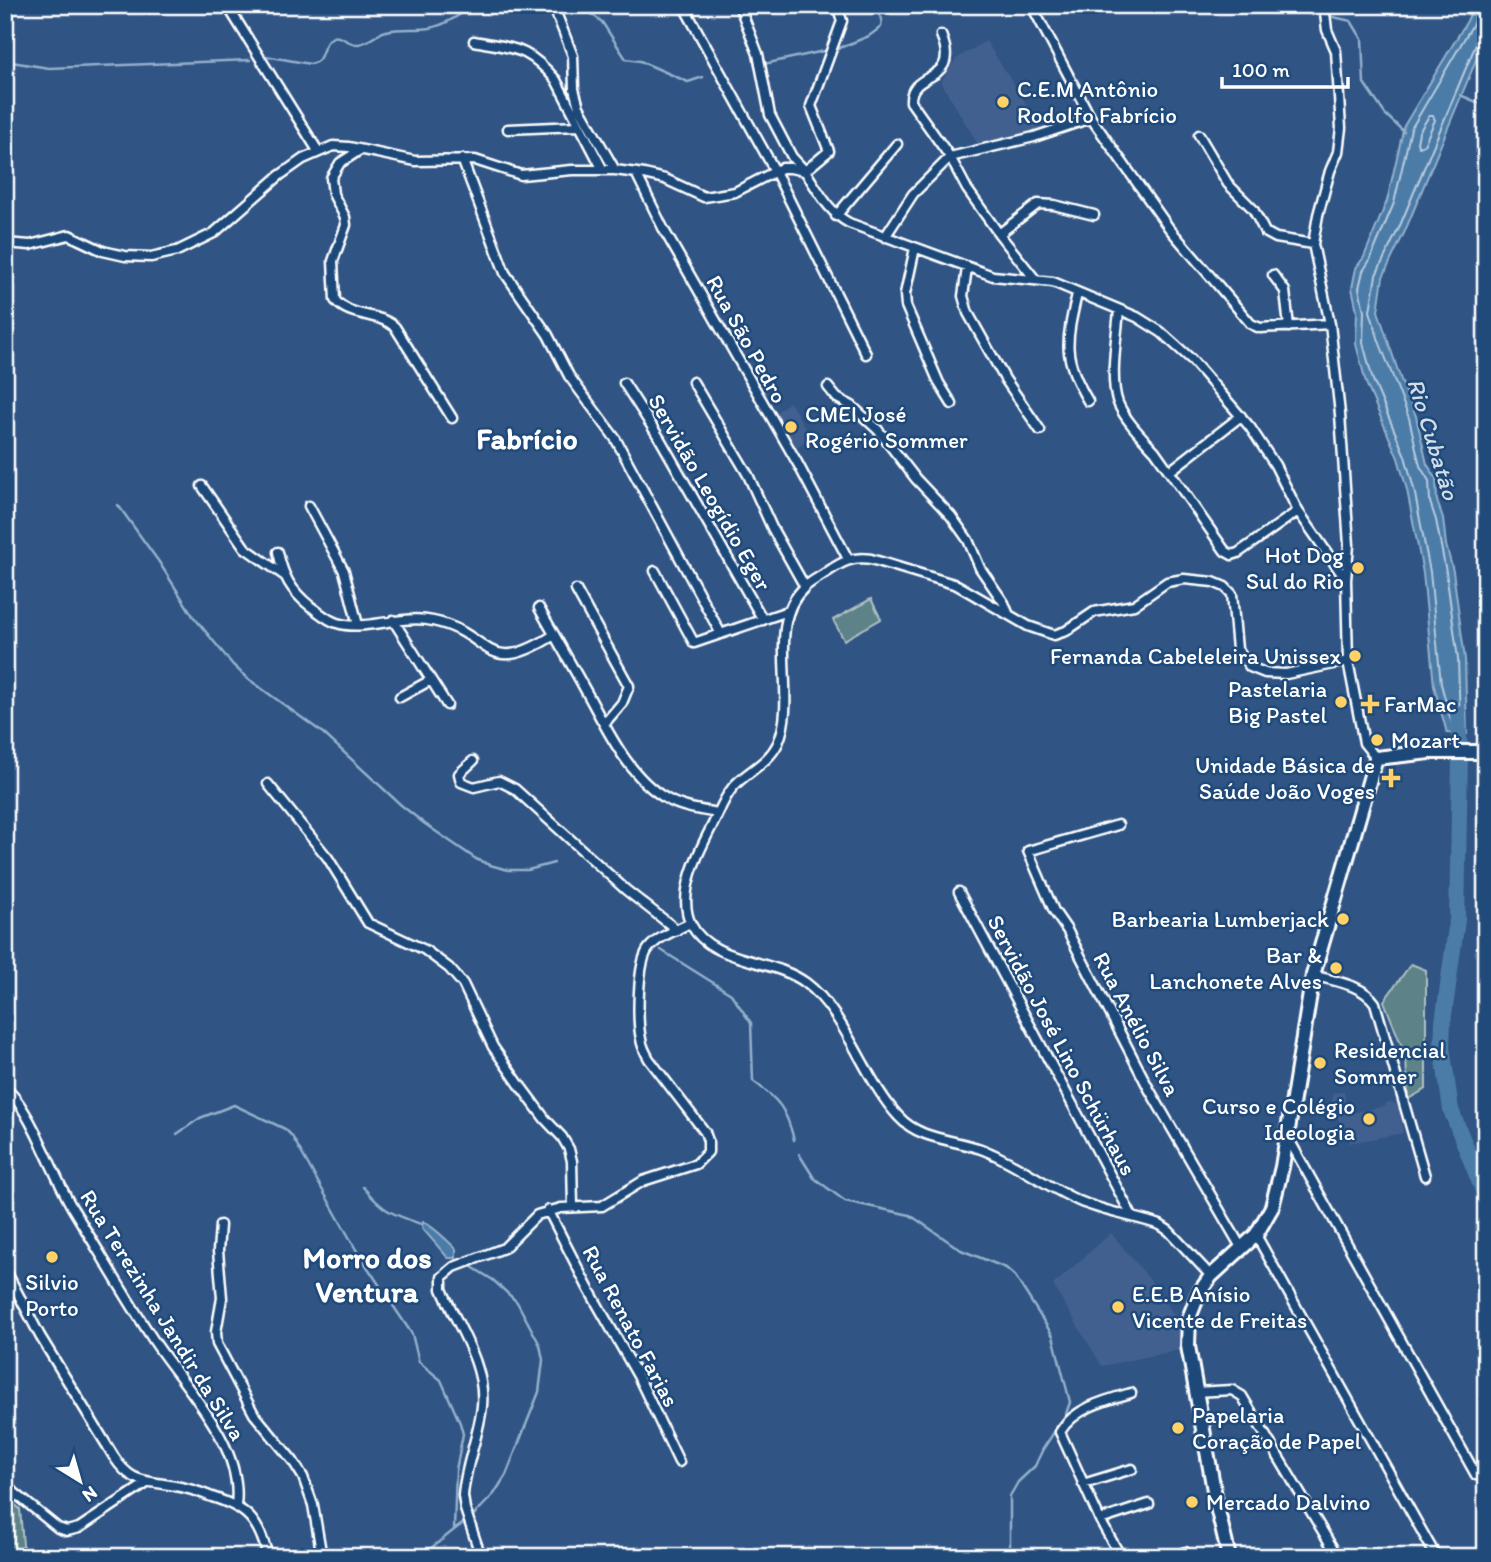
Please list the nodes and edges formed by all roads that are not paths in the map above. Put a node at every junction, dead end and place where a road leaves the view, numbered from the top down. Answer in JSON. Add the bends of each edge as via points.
{"nodes":[{"id":1,"x":227,"y":5,"type":"edge"},
{"id":2,"x":553,"y":5,"type":"edge"},
{"id":3,"x":683,"y":5,"type":"edge"},
{"id":4,"x":739,"y":5,"type":"edge"},
{"id":5,"x":837,"y":5,"type":"edge"},
{"id":6,"x":1314,"y":5,"type":"edge"},
{"id":7,"x":1325,"y":8,"type":"edge"},
{"id":8,"x":1034,"y":10,"type":"dead end"},
{"id":9,"x":941,"y":35,"type":"dead end"},
{"id":10,"x":474,"y":41,"type":"dead end"},
{"id":11,"x":1091,"y":118,"type":"junction"},
{"id":12,"x":578,"y":126,"type":"junction"},
{"id":13,"x":508,"y":129,"type":"dead end"},
{"id":14,"x":1199,"y":135,"type":"dead end"},
{"id":15,"x":897,"y":144,"type":"dead end"},
{"id":16,"x":360,"y":150,"type":"junction"},
{"id":17,"x":318,"y":151,"type":"junction"},
{"id":18,"x":950,"y":157,"type":"junction"},
{"id":19,"x":462,"y":159,"type":"junction"},
{"id":20,"x":603,"y":170,"type":"junction"},
{"id":21,"x":615,"y":170,"type":"junction"},
{"id":22,"x":775,"y":171,"type":"junction"},
{"id":23,"x":805,"y":172,"type":"junction"},
{"id":24,"x":636,"y":173,"type":"junction"},
{"id":25,"x":1094,"y":215,"type":"dead end"},
{"id":26,"x":836,"y":216,"type":"junction"},
{"id":27,"x":999,"y":234,"type":"junction"},
{"id":28,"x":885,"y":237,"type":"junction"},
{"id":29,"x":5,"y":243,"type":"edge"},
{"id":30,"x":1313,"y":244,"type":"junction"},
{"id":31,"x":915,"y":248,"type":"junction"},
{"id":32,"x":967,"y":268,"type":"junction"},
{"id":33,"x":1273,"y":275,"type":"dead end"},
{"id":34,"x":1035,"y":279,"type":"junction"},
{"id":35,"x":1077,"y":293,"type":"junction"},
{"id":36,"x":1119,"y":310,"type":"junction"},
{"id":37,"x":1330,"y":324,"type":"junction"},
{"id":38,"x":1289,"y":327,"type":"junction"},
{"id":39,"x":866,"y":354,"type":"dead end"},
{"id":40,"x":693,"y":382,"type":"dead end"},
{"id":41,"x":624,"y":383,"type":"dead end"},
{"id":42,"x":828,"y":387,"type":"dead end"},
{"id":43,"x":1088,"y":401,"type":"dead end"},
{"id":44,"x":952,"y":404,"type":"dead end"},
{"id":45,"x":1241,"y":416,"type":"junction"},
{"id":46,"x":452,"y":418,"type":"dead end"},
{"id":47,"x":1040,"y":430,"type":"dead end"},
{"id":48,"x":1170,"y":471,"type":"junction"},
{"id":49,"x":202,"y":486,"type":"dead end"},
{"id":50,"x":309,"y":506,"type":"dead end"},
{"id":51,"x":1298,"y":510,"type":"junction"},
{"id":52,"x":278,"y":552,"type":"dead end"},
{"id":53,"x":848,"y":559,"type":"junction"},
{"id":54,"x":655,"y":572,"type":"dead end"},
{"id":55,"x":285,"y":576,"type":"junction"},
{"id":56,"x":1346,"y":580,"type":"junction"},
{"id":57,"x":805,"y":587,"type":"junction"},
{"id":58,"x":576,"y":590,"type":"dead end"},
{"id":59,"x":539,"y":608,"type":"dead end"},
{"id":60,"x":788,"y":611,"type":"junction"},
{"id":61,"x":1008,"y":613,"type":"junction"},
{"id":62,"x":393,"y":620,"type":"junction"},
{"id":63,"x":763,"y":620,"type":"junction"},
{"id":64,"x":358,"y":625,"type":"junction"},
{"id":65,"x":721,"y":634,"type":"junction"},
{"id":66,"x":554,"y":635,"type":"junction"},
{"id":67,"x":1348,"y":660,"type":"junction"},
{"id":68,"x":431,"y":680,"type":"junction"},
{"id":69,"x":400,"y":697,"type":"dead end"},
{"id":70,"x":447,"y":705,"type":"dead end"},
{"id":71,"x":604,"y":724,"type":"junction"},
{"id":72,"x":1486,"y":752,"type":"edge"},
{"id":73,"x":1376,"y":758,"type":"junction"},
{"id":74,"x":473,"y":761,"type":"dead end"},
{"id":75,"x":268,"y":783,"type":"dead end"},
{"id":76,"x":718,"y":813,"type":"junction"},
{"id":77,"x":1118,"y":825,"type":"dead end"},
{"id":78,"x":959,"y":892,"type":"dead end"},
{"id":79,"x":690,"y":923,"type":"junction"},
{"id":80,"x":677,"y":930,"type":"junction"},
{"id":81,"x":1313,"y":975,"type":"junction"},
{"id":82,"x":5,"y":1088,"type":"edge"},
{"id":83,"x":1287,"y":1136,"type":"junction"},
{"id":84,"x":1425,"y":1176,"type":"dead end"},
{"id":85,"x":573,"y":1207,"type":"junction"},
{"id":86,"x":548,"y":1210,"type":"junction"},
{"id":87,"x":1132,"y":1216,"type":"junction"},
{"id":88,"x":220,"y":1225,"type":"dead end"},
{"id":89,"x":1256,"y":1235,"type":"junction"},
{"id":90,"x":1242,"y":1249,"type":"junction"},
{"id":91,"x":5,"y":1269,"type":"edge"},
{"id":92,"x":1211,"y":1276,"type":"junction"},
{"id":93,"x":1195,"y":1392,"type":"junction"},
{"id":94,"x":1130,"y":1393,"type":"dead end"},
{"id":95,"x":679,"y":1462,"type":"dead end"},
{"id":96,"x":1132,"y":1469,"type":"dead end"},
{"id":97,"x":1476,"y":1475,"type":"dead end"},
{"id":98,"x":147,"y":1483,"type":"junction"},
{"id":99,"x":1083,"y":1484,"type":"junction"},
{"id":100,"x":5,"y":1485,"type":"edge"},
{"id":101,"x":1149,"y":1504,"type":"dead end"},
{"id":102,"x":236,"y":1505,"type":"junction"},
{"id":103,"x":1100,"y":1520,"type":"junction"},
{"id":104,"x":1433,"y":1551,"type":"dead end"},
{"id":105,"x":1185,"y":1552,"type":"dead end"},
{"id":106,"x":480,"y":1555,"type":"edge"},
{"id":107,"x":268,"y":1557,"type":"edge"},
{"id":108,"x":322,"y":1557,"type":"edge"},
{"id":109,"x":466,"y":1557,"type":"edge"},
{"id":110,"x":1121,"y":1557,"type":"edge"},
{"id":111,"x":1172,"y":1557,"type":"edge"},
{"id":112,"x":1229,"y":1557,"type":"edge"},
{"id":113,"x":1338,"y":1557,"type":"edge"}],
"edges":[{"from":1,"to":17,"type":"street"},
{"from":2,"to":21,"type":"street","via":[[573,56],[579,107]]},
{"from":3,"to":22,"type":"street"},
{"from":4,"to":23,"type":"street","via":[[758,54],[770,114]]},
{"from":5,"to":23,"type":"street","via":[[842,21],[811,106],[829,151]]},
{"from":6,"to":7,"type":"street"},
{"from":7,"to":30,"type":"street","via":[[1327,30],[1336,51],[1341,128]]},
{"from":8,"to":11,"type":"street"},
{"from":9,"to":18,"type":"street","via":[[947,58],[942,68],[915,88],[911,102]]},
{"from":10,"to":12,"type":"street","via":[[530,54],[556,80]]},
{"from":11,"to":18,"type":"street"},
{"from":11,"to":38,"type":"street","via":[[1169,228],[1251,324]]},
{"from":12,"to":13,"type":"street"},
{"from":12,"to":20,"type":"street"},
{"from":14,"to":30,"type":"street","via":[[1228,184],[1253,209],[1265,232]]},
{"from":15,"to":26,"type":"street"},
{"from":16,"to":17,"type":"street","via":[[339,146]]},
{"from":16,"to":19,"type":"street","via":[[415,162]]},
{"from":16,"to":46,"type":"street","via":[[340,163],[331,178],[346,225],[333,261],[335,300],[349,311],[381,317],[395,327]]},
{"from":17,"to":29,"type":"street","via":[[279,176],[214,233],[177,251],[125,256],[69,235],[30,245]]},
{"from":18,"to":27,"type":"street"},
{"from":18,"to":28,"type":"street","via":[[914,194]]},
{"from":19,"to":20,"type":"street","via":[[520,175]]},
{"from":19,"to":65,"type":"street","via":[[505,273],[548,335],[569,376],[615,438]]},
{"from":20,"to":21,"type":"street"},
{"from":21,"to":24,"type":"street"},
{"from":22,"to":23,"type":"street","via":[[788,167]]},
{"from":22,"to":24,"type":"street","via":[[738,191],[710,197],[693,194],[662,177]]},
{"from":22,"to":39,"type":"street"},
{"from":23,"to":26,"type":"street"},
{"from":24,"to":53,"type":"street","name":"Rua São Pedro"},
{"from":25,"to":27,"type":"street","via":[[1038,204]]},
{"from":26,"to":28,"type":"street"},
{"from":27,"to":34,"type":"street"},
{"from":28,"to":31,"type":"street"},
{"from":30,"to":37,"type":"street"},
{"from":31,"to":32,"type":"street"},
{"from":31,"to":44,"type":"street","via":[[906,306]]},
{"from":32,"to":34,"type":"street","via":[[993,276]]},
{"from":32,"to":47,"type":"street","via":[[963,299],[971,319]]},
{"from":33,"to":38,"type":"street","via":[[1285,291]]},
{"from":34,"to":35,"type":"street"},
{"from":35,"to":36,"type":"street"},
{"from":35,"to":43,"type":"street","via":[[1067,353]]},
{"from":36,"to":45,"type":"street","via":[[1155,328],[1182,349]]},
{"from":36,"to":48,"type":"street","via":[[1113,383],[1118,402]]},
{"from":37,"to":38,"type":"street"},
{"from":37,"to":56,"type":"street","via":[[1349,545]]},
{"from":40,"to":57,"type":"street","via":[[748,475]]},
{"from":41,"to":63,"type":"street","name":"Servidão Leogídio Eger"},
{"from":42,"to":61,"type":"street","via":[[878,430],[951,516]]},
{"from":45,"to":48,"type":"street"},
{"from":45,"to":51,"type":"street","via":[[1269,455]]},
{"from":48,"to":51,"type":"street","via":[[1229,554],[1238,553]]},
{"from":49,"to":55,"type":"street","via":[[245,548]]},
{"from":50,"to":64,"type":"street","via":[[344,571]]},
{"from":51,"to":56,"type":"street"},
{"from":52,"to":55,"type":"street"},
{"from":53,"to":57,"type":"street"},
{"from":53,"to":61,"type":"street","via":[[870,559],[957,585]]},
{"from":54,"to":65,"type":"street","via":[[694,643]]},
{"from":55,"to":64,"type":"street","via":[[297,595],[325,617]]},
{"from":56,"to":67,"type":"street"},
{"from":57,"to":60,"type":"street"},
{"from":58,"to":71,"type":"street","via":[[629,686]]},
{"from":59,"to":66,"type":"street"},
{"from":60,"to":63,"type":"street"},
{"from":60,"to":76,"type":"street","via":[[784,628],[786,714],[779,741],[766,760],[733,788]]},
{"from":61,"to":67,"type":"street","via":[[1054,635],[1094,612],[1134,605],[1167,582],[1213,582],[1231,594],[1237,649],[1250,667],[1286,674]]},
{"from":62,"to":64,"type":"street"},
{"from":62,"to":66,"type":"street","via":[[437,622],[505,655],[528,651]]},
{"from":62,"to":68,"type":"street"},
{"from":63,"to":65,"type":"street"},
{"from":66,"to":71,"type":"street"},
{"from":67,"to":73,"type":"street","via":[[1364,743]]},
{"from":68,"to":69,"type":"street"},
{"from":68,"to":70,"type":"street"},
{"from":71,"to":76,"type":"street","via":[[628,761],[657,793],[677,804]]},
{"from":72,"to":73,"type":"main road"},
{"from":73,"to":81,"type":"main road"},
{"from":74,"to":80,"type":"street","via":[[459,774],[461,782],[474,787],[499,781],[515,789]]},
{"from":75,"to":85,"type":"street","via":[[328,858],[368,923],[425,950],[463,984],[493,1047],[567,1146],[572,1161]]},
{"from":76,"to":79,"type":"street","via":[[692,866],[686,907]]},
{"from":77,"to":90,"type":"street","name":"Rua Anélio Silva","via":[[1028,851],[1054,911],[1149,1089]]},
{"from":78,"to":87,"type":"street","name":"Servidão José Lino Schürhaus"},
{"from":79,"to":80,"type":"street"},
{"from":79,"to":87,"type":"street","via":[[715,948],[780,969],[813,988],[893,1110],[912,1129],[982,1149],[1077,1200]]},
{"from":80,"to":85,"type":"street","via":[[651,945],[643,957],[640,1039],[649,1059],[705,1132],[708,1152],[696,1164],[643,1181],[602,1206]]},
{"from":81,"to":83,"type":"main road"},
{"from":81,"to":84,"type":"street","via":[[1358,989],[1375,1003]]},
{"from":82,"to":102,"type":"street","name":"Rua Terezinha Jandir da Silva","via":[[155,1343],[200,1403],[226,1449],[238,1483]]},
{"from":83,"to":89,"type":"main road","via":[[1272,1207]]},
{"from":83,"to":97,"type":"street"},
{"from":85,"to":86,"type":"street"},
{"from":86,"to":95,"type":"street","name":"Rua Renato Farias"},
{"from":86,"to":106,"type":"street","via":[[504,1248],[454,1267],[441,1279],[481,1388],[481,1412],[463,1496]]},
{"from":87,"to":92,"type":"street","via":[[1169,1231]]},
{"from":88,"to":108,"type":"street","via":[[222,1298],[217,1344],[254,1414],[303,1477]]},
{"from":89,"to":90,"type":"main road"},
{"from":89,"to":104,"type":"street"},
{"from":90,"to":92,"type":"main road"},
{"from":91,"to":98,"type":"street","via":[[114,1457],[131,1476]]},
{"from":92,"to":93,"type":"main road","via":[[1196,1298],[1188,1323]]},
{"from":93,"to":112,"type":"main road"},
{"from":93,"to":113,"type":"street","via":[[1241,1395]]},
{"from":94,"to":99,"type":"street","via":[[1097,1404],[1060,1432]]},
{"from":96,"to":99,"type":"street"},
{"from":98,"to":100,"type":"street","via":[[79,1528],[67,1531]]},
{"from":98,"to":102,"type":"street","via":[[187,1488]]},
{"from":99,"to":103,"type":"street"},
{"from":101,"to":103,"type":"street"},
{"from":102,"to":107,"type":"street","via":[[258,1527]]},
{"from":103,"to":110,"type":"street"},
{"from":105,"to":111,"type":"street"},
{"from":106,"to":109,"type":"street"}]}
